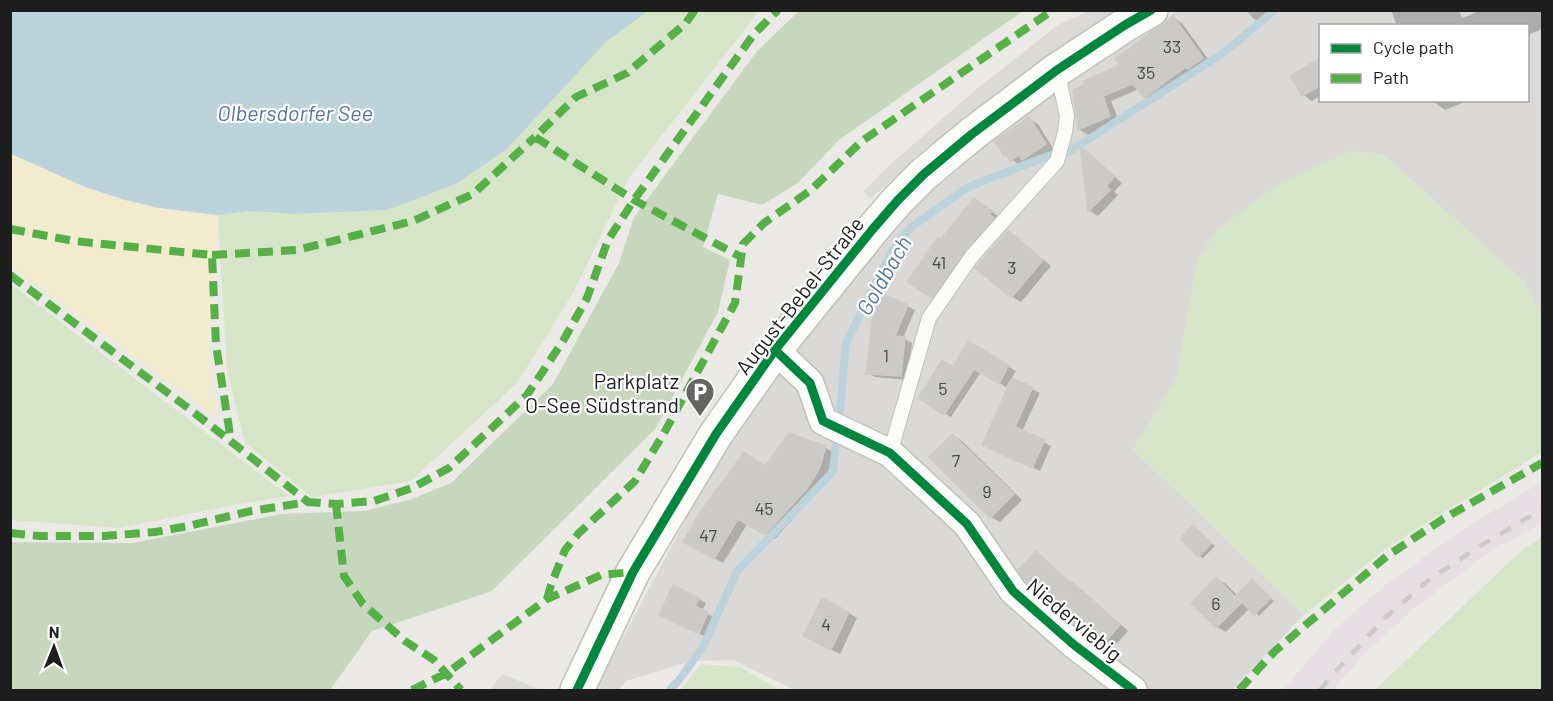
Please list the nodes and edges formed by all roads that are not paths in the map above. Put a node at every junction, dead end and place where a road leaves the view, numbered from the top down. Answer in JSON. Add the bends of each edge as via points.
{"nodes":[{"id":1,"x":1152,"y":10,"type":"edge"},
{"id":2,"x":1057,"y":70,"type":"junction"},
{"id":3,"x":775,"y":350,"type":"junction"},
{"id":4,"x":890,"y":453,"type":"junction"},
{"id":5,"x":577,"y":690,"type":"edge"},
{"id":6,"x":1133,"y":690,"type":"edge"}],
"edges":[{"from":1,"to":2,"type":"street","name":"August-Bebel-Straße"},
{"from":2,"to":3,"type":"street","name":"August-Bebel-Straße","via":[[924,174],[872,230]]},
{"from":2,"to":4,"type":"lane","via":[[1067,116],[1057,161],[972,256],[929,318]]},
{"from":3,"to":4,"type":"street","name":"Niederviebig","via":[[810,383],[823,421]]},
{"from":3,"to":5,"type":"street","name":"August-Bebel-Straße","via":[[716,434],[633,572]]},
{"from":4,"to":6,"type":"street","name":"Niederviebig","via":[[967,524],[1013,591]]}]}
